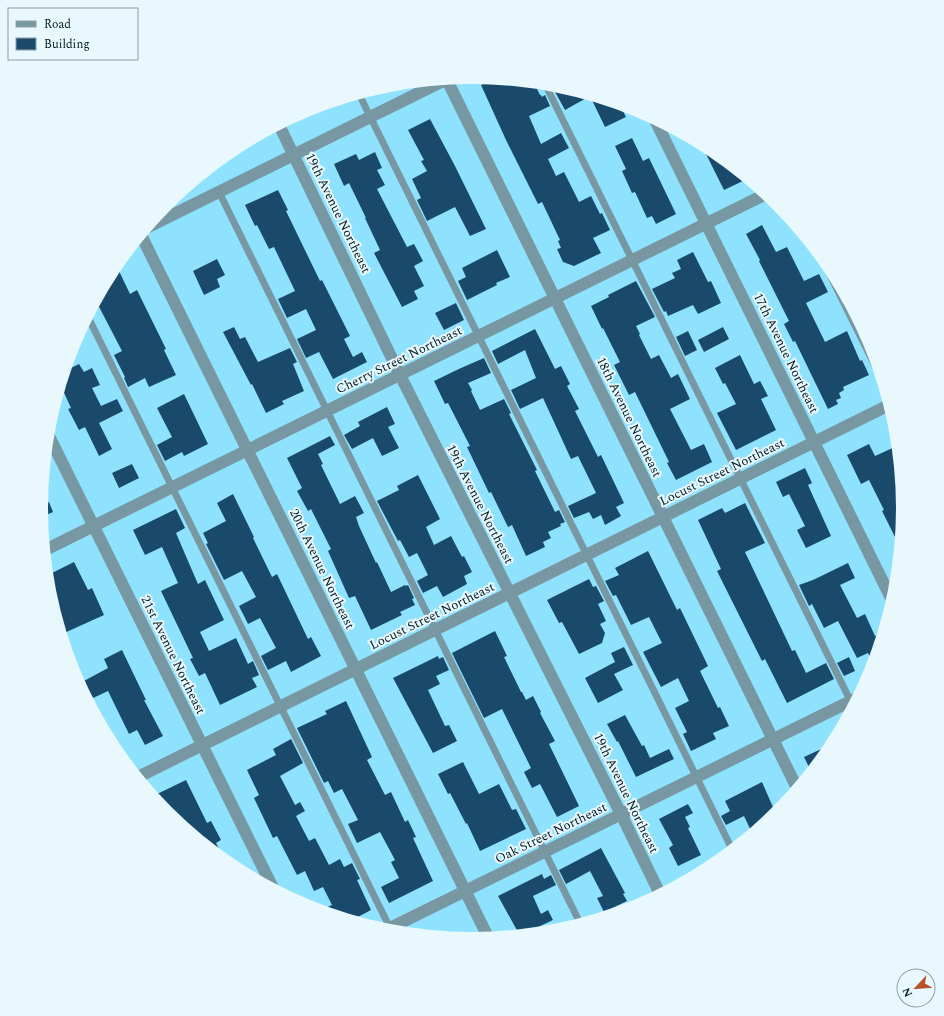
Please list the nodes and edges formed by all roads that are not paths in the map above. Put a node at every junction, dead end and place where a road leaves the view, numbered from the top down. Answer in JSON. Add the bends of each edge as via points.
{"nodes":[{"id":1,"x":448,"y":85,"type":"edge"},
{"id":2,"x":433,"y":86,"type":"edge"},
{"id":3,"x":548,"y":91,"type":"edge"},
{"id":4,"x":361,"y":98,"type":"edge"},
{"id":5,"x":370,"y":117,"type":"junction"},
{"id":6,"x":659,"y":127,"type":"edge"},
{"id":7,"x":281,"y":129,"type":"edge"},
{"id":8,"x":294,"y":155,"type":"junction"},
{"id":9,"x":219,"y":192,"type":"junction"},
{"id":10,"x":760,"y":197,"type":"edge"},
{"id":11,"x":159,"y":221,"type":"edge"},
{"id":12,"x":707,"y":223,"type":"junction"},
{"id":13,"x":144,"y":240,"type":"edge"},
{"id":14,"x":632,"y":260,"type":"junction"},
{"id":15,"x":555,"y":298,"type":"junction"},
{"id":16,"x":91,"y":323,"type":"edge"},
{"id":17,"x":478,"y":336,"type":"junction"},
{"id":18,"x":400,"y":375,"type":"junction"},
{"id":19,"x":884,"y":407,"type":"edge"},
{"id":20,"x":327,"y":411,"type":"junction"},
{"id":21,"x":815,"y":442,"type":"junction"},
{"id":22,"x":53,"y":444,"type":"edge"},
{"id":23,"x":248,"y":450,"type":"junction"},
{"id":24,"x":740,"y":479,"type":"junction"},
{"id":25,"x":172,"y":488,"type":"junction"},
{"id":26,"x":663,"y":517,"type":"junction"},
{"id":27,"x":94,"y":526,"type":"junction"},
{"id":28,"x":50,"y":547,"type":"edge"},
{"id":29,"x":586,"y":555,"type":"junction"},
{"id":30,"x":888,"y":592,"type":"edge"},
{"id":31,"x":509,"y":593,"type":"junction"},
{"id":32,"x":435,"y":630,"type":"junction"},
{"id":33,"x":356,"y":669,"type":"junction"},
{"id":34,"x":851,"y":698,"type":"edge"},
{"id":35,"x":847,"y":705,"type":"edge"},
{"id":36,"x":280,"y":706,"type":"junction"},
{"id":37,"x":773,"y":739,"type":"junction"},
{"id":38,"x":202,"y":745,"type":"junction"},
{"id":39,"x":143,"y":775,"type":"edge"},
{"id":40,"x":696,"y":777,"type":"junction"},
{"id":41,"x":795,"y":783,"type":"edge"},
{"id":42,"x":621,"y":814,"type":"junction"},
{"id":43,"x":730,"y":844,"type":"edge"},
{"id":44,"x":545,"y":852,"type":"junction"},
{"id":45,"x":269,"y":880,"type":"edge"},
{"id":46,"x":658,"y":889,"type":"edge"},
{"id":47,"x":466,"y":891,"type":"junction"},
{"id":48,"x":578,"y":919,"type":"edge"},
{"id":49,"x":386,"y":923,"type":"edge"},
{"id":50,"x":398,"y":925,"type":"edge"},
{"id":51,"x":485,"y":932,"type":"edge"}],
"edges":[{"from":1,"to":15,"type":"street","name":"18th Avenue Northeast"},
{"from":2,"to":5,"type":"street"},
{"from":3,"to":14,"type":"lane"},
{"from":4,"to":5,"type":"lane"},
{"from":5,"to":8,"type":"street"},
{"from":5,"to":17,"type":"lane"},
{"from":6,"to":12,"type":"street","name":"17th Avenue Northeast"},
{"from":7,"to":8,"type":"street","name":"19th Avenue Northeast"},
{"from":8,"to":9,"type":"street"},
{"from":8,"to":18,"type":"street","name":"19th Avenue Northeast"},
{"from":9,"to":11,"type":"street"},
{"from":9,"to":20,"type":"lane"},
{"from":10,"to":12,"type":"street","name":"Cherry Street Northeast"},
{"from":12,"to":14,"type":"street","name":"Cherry Street Northeast"},
{"from":12,"to":21,"type":"street","name":"17th Avenue Northeast"},
{"from":13,"to":23,"type":"street","name":"20th Avenue Northeast"},
{"from":14,"to":15,"type":"street","name":"Cherry Street Northeast"},
{"from":14,"to":24,"type":"lane"},
{"from":15,"to":17,"type":"street","name":"Cherry Street Northeast"},
{"from":15,"to":26,"type":"street","name":"18th Avenue Northeast"},
{"from":16,"to":25,"type":"lane"},
{"from":17,"to":18,"type":"street","name":"Cherry Street Northeast"},
{"from":17,"to":29,"type":"lane"},
{"from":18,"to":20,"type":"street","name":"Cherry Street Northeast"},
{"from":18,"to":31,"type":"street","name":"19th Avenue Northeast"},
{"from":19,"to":21,"type":"street","name":"Locust Street Northeast"},
{"from":20,"to":23,"type":"street","name":"Cherry Street Northeast"},
{"from":20,"to":32,"type":"lane"},
{"from":21,"to":24,"type":"street","name":"Locust Street Northeast"},
{"from":21,"to":30,"type":"street","name":"17th Avenue Northeast"},
{"from":22,"to":27,"type":"street","name":"21st Avenue Northeast"},
{"from":23,"to":25,"type":"street","name":"Cherry Street Northeast"},
{"from":23,"to":33,"type":"street","name":"20th Avenue Northeast"},
{"from":24,"to":26,"type":"street","name":"Locust Street Northeast"},
{"from":24,"to":34,"type":"lane"},
{"from":25,"to":27,"type":"street","name":"Cherry Street Northeast"},
{"from":25,"to":36,"type":"lane"},
{"from":26,"to":29,"type":"street","name":"Locust Street Northeast"},
{"from":26,"to":37,"type":"street","name":"18th Avenue Northeast"},
{"from":27,"to":28,"type":"street","name":"Cherry Street Northeast"},
{"from":27,"to":38,"type":"street","name":"21st Avenue Northeast"},
{"from":29,"to":31,"type":"street","name":"Locust Street Northeast"},
{"from":29,"to":40,"type":"lane"},
{"from":31,"to":32,"type":"street","name":"Locust Street Northeast"},
{"from":31,"to":42,"type":"street","name":"19th Avenue Northeast"},
{"from":32,"to":33,"type":"street","name":"Locust Street Northeast"},
{"from":32,"to":44,"type":"lane"},
{"from":33,"to":36,"type":"street","name":"Locust Street Northeast"},
{"from":33,"to":47,"type":"street","name":"20th Avenue Northeast"},
{"from":35,"to":37,"type":"street","name":"Oak Street Northeast"},
{"from":36,"to":38,"type":"street","name":"Locust Street Northeast"},
{"from":36,"to":49,"type":"lane"},
{"from":37,"to":40,"type":"street","name":"Oak Street Northeast"},
{"from":37,"to":41,"type":"street","name":"18th Avenue Northeast"},
{"from":38,"to":39,"type":"street","name":"Locust Street Northeast"},
{"from":38,"to":45,"type":"street","name":"21st Avenue Northeast"},
{"from":40,"to":42,"type":"street","name":"Oak Street Northeast"},
{"from":40,"to":43,"type":"lane"},
{"from":42,"to":44,"type":"street","name":"Oak Street Northeast"},
{"from":42,"to":46,"type":"street","name":"19th Avenue Northeast"},
{"from":44,"to":47,"type":"street","name":"Oak Street Northeast"},
{"from":44,"to":48,"type":"lane"},
{"from":47,"to":50,"type":"street","name":"Oak Street Northeast"},
{"from":47,"to":51,"type":"street","name":"20th Avenue Northeast"}]}
